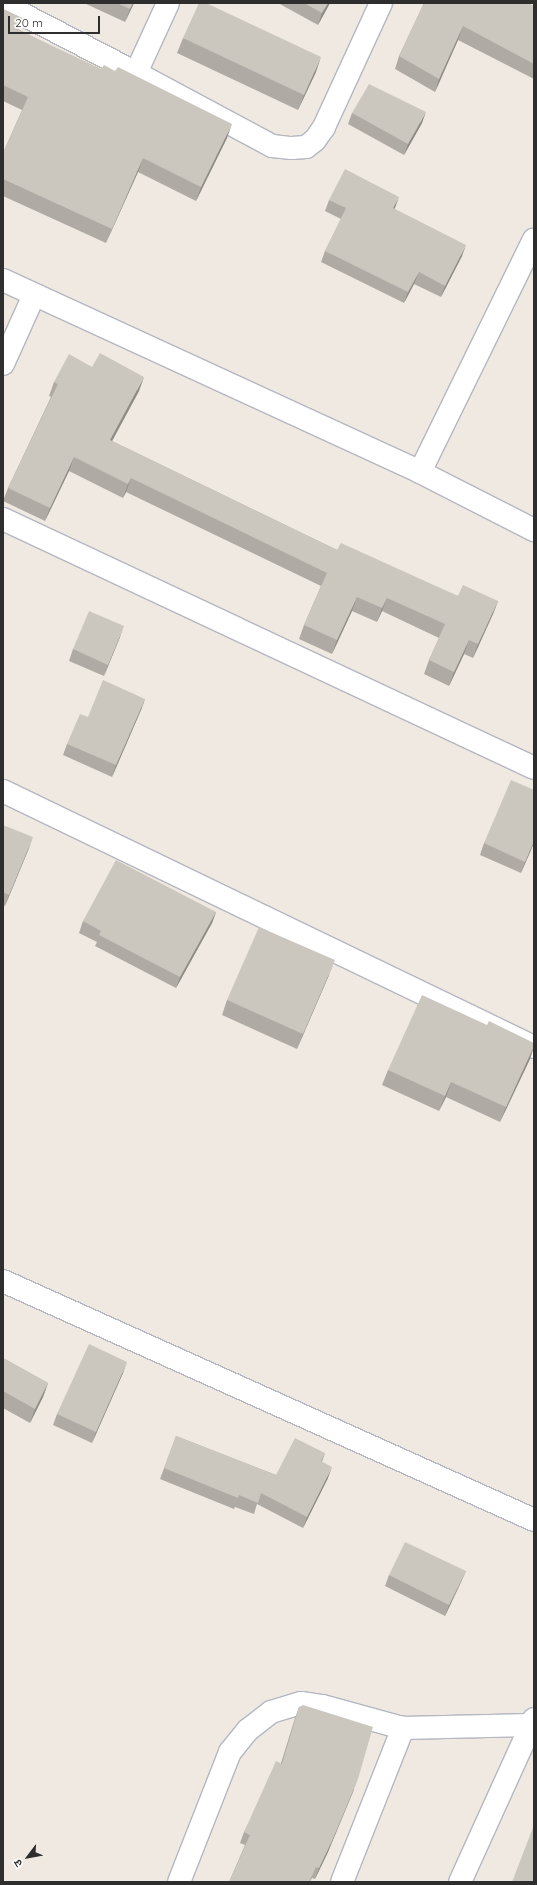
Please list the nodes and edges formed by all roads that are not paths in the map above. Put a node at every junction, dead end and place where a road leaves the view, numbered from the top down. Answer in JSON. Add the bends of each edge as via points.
{"nodes":[{"id":1,"x":168,"y":3,"type":"edge"},
{"id":2,"x":380,"y":3,"type":"edge"},
{"id":3,"x":3,"y":4,"type":"edge"},
{"id":4,"x":136,"y":72,"type":"junction"},
{"id":5,"x":532,"y":251,"type":"edge"},
{"id":6,"x":3,"y":280,"type":"edge"},
{"id":7,"x":34,"y":295,"type":"junction"},
{"id":8,"x":3,"y":364,"type":"edge"},
{"id":9,"x":420,"y":472,"type":"junction"},
{"id":10,"x":3,"y":519,"type":"edge"},
{"id":11,"x":534,"y":530,"type":"edge"},
{"id":12,"x":534,"y":768,"type":"edge"},
{"id":13,"x":3,"y":791,"type":"edge"},
{"id":14,"x":534,"y":1047,"type":"edge"},
{"id":15,"x":3,"y":1281,"type":"edge"},
{"id":16,"x":534,"y":1520,"type":"edge"},
{"id":17,"x":533,"y":1722,"type":"edge"},
{"id":18,"x":403,"y":1728,"type":"junction"},
{"id":19,"x":179,"y":1882,"type":"edge"},
{"id":20,"x":342,"y":1882,"type":"edge"},
{"id":21,"x":460,"y":1882,"type":"edge"}],
"edges":[{"from":1,"to":4,"type":"street"},
{"from":2,"to":4,"type":"street","via":[[324,127],[315,140],[306,147],[272,146]]},
{"from":3,"to":4,"type":"street"},
{"from":5,"to":9,"type":"street"},
{"from":6,"to":7,"type":"street"},
{"from":7,"to":8,"type":"street"},
{"from":7,"to":9,"type":"street"},
{"from":9,"to":11,"type":"street"},
{"from":10,"to":12,"type":"street"},
{"from":13,"to":14,"type":"street"},
{"from":15,"to":16,"type":"street"},
{"from":17,"to":18,"type":"street"},
{"from":17,"to":21,"type":"street"},
{"from":18,"to":19,"type":"street","via":[[323,1706],[301,1703],[271,1712],[248,1730],[230,1752]]},
{"from":18,"to":20,"type":"street"}]}
